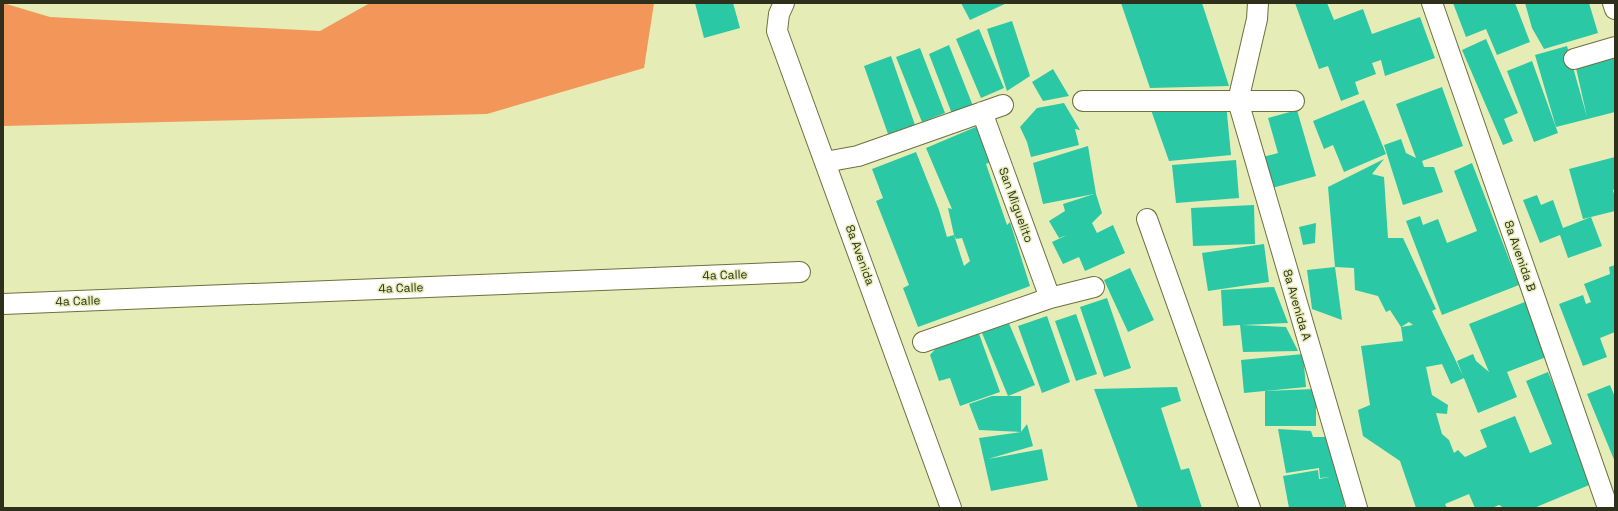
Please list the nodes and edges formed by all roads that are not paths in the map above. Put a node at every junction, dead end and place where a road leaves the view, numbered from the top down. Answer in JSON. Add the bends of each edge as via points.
{"nodes":[{"id":1,"x":784,"y":3,"type":"edge"},
{"id":2,"x":1258,"y":3,"type":"edge"},
{"id":3,"x":1432,"y":3,"type":"edge"},
{"id":4,"x":1613,"y":3,"type":"edge"},
{"id":5,"x":1615,"y":9,"type":"edge"},
{"id":6,"x":1615,"y":47,"type":"edge"},
{"id":7,"x":1574,"y":59,"type":"dead end"},
{"id":8,"x":1083,"y":101,"type":"dead end"},
{"id":9,"x":1238,"y":101,"type":"junction"},
{"id":10,"x":1294,"y":102,"type":"dead end"},
{"id":11,"x":1003,"y":105,"type":"dead end"},
{"id":12,"x":982,"y":112,"type":"junction"},
{"id":13,"x":825,"y":162,"type":"junction"},
{"id":14,"x":1147,"y":219,"type":"dead end"},
{"id":15,"x":800,"y":272,"type":"dead end"},
{"id":16,"x":1094,"y":287,"type":"dead end"},
{"id":17,"x":1050,"y":298,"type":"junction"},
{"id":18,"x":3,"y":304,"type":"edge"},
{"id":19,"x":923,"y":342,"type":"dead end"},
{"id":20,"x":951,"y":508,"type":"edge"},
{"id":21,"x":1250,"y":508,"type":"edge"},
{"id":22,"x":1357,"y":508,"type":"edge"},
{"id":23,"x":1608,"y":508,"type":"edge"}],
"edges":[{"from":1,"to":13,"type":"street","name":"8a Avenida","via":[[779,14],[777,31]]},
{"from":2,"to":9,"type":"street"},
{"from":3,"to":23,"type":"street","name":"8a Avenida B"},
{"from":4,"to":5,"type":"street"},
{"from":6,"to":7,"type":"street"},
{"from":8,"to":9,"type":"street"},
{"from":9,"to":10,"type":"street"},
{"from":9,"to":22,"type":"street","name":"8a Avenida A"},
{"from":11,"to":12,"type":"street"},
{"from":12,"to":13,"type":"street","via":[[858,156]]},
{"from":12,"to":17,"type":"street","name":"San Miguelito"},
{"from":13,"to":20,"type":"street","name":"8a Avenida"},
{"from":14,"to":21,"type":"street"},
{"from":15,"to":18,"type":"street","name":"4a Calle"},
{"from":16,"to":17,"type":"street"},
{"from":17,"to":19,"type":"street"}]}
